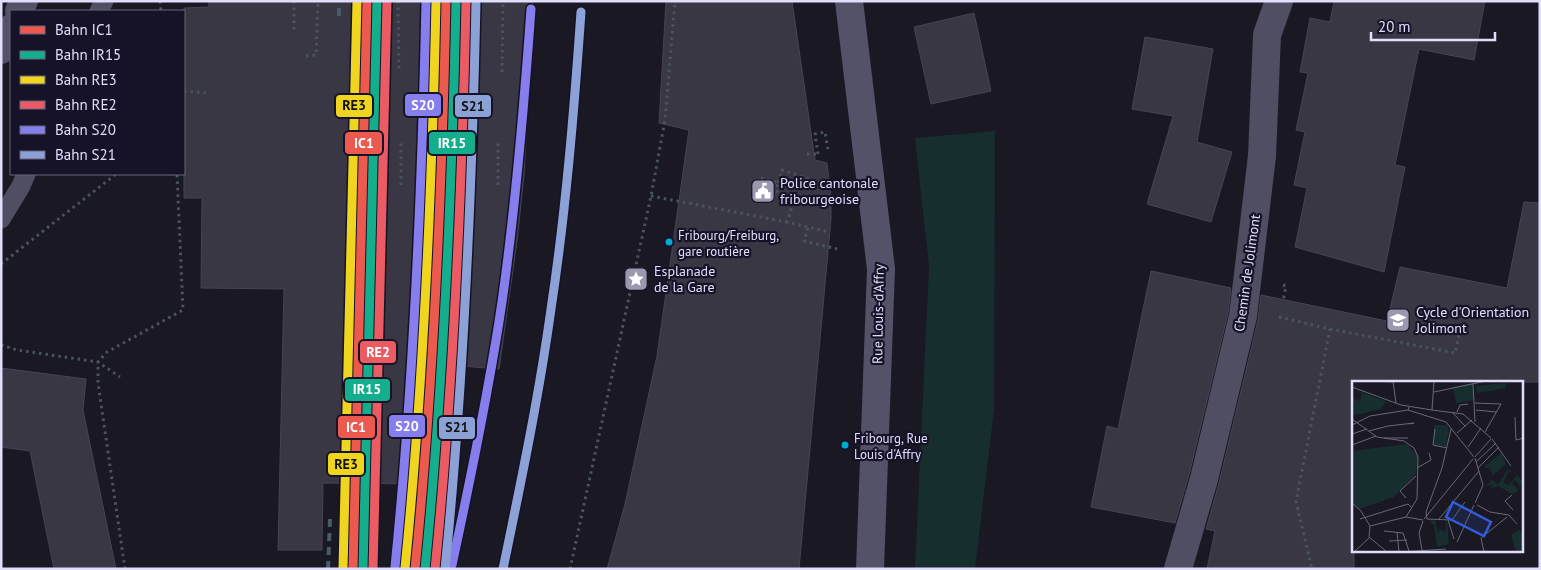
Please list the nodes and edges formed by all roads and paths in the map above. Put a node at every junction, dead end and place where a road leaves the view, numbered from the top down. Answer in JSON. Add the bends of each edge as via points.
{"nodes":[{"id":1,"x":294,"y":1,"type":"edge"},
{"id":2,"x":318,"y":1,"type":"edge"},
{"id":3,"x":398,"y":1,"type":"edge"},
{"id":4,"x":503,"y":1,"type":"edge"},
{"id":5,"x":675,"y":1,"type":"edge"},
{"id":6,"x":849,"y":1,"type":"edge"},
{"id":7,"x":1279,"y":1,"type":"edge"},
{"id":8,"x":10,"y":30,"type":"edge"},
{"id":9,"x":294,"y":30,"type":"dead end"},
{"id":10,"x":1,"y":50,"type":"edge"},
{"id":11,"x":306,"y":56,"type":"dead end"},
{"id":12,"x":399,"y":71,"type":"dead end"},
{"id":13,"x":502,"y":72,"type":"dead end"},
{"id":14,"x":185,"y":91,"type":"edge"},
{"id":15,"x":208,"y":93,"type":"dead end"},
{"id":16,"x":498,"y":141,"type":"dead end"},
{"id":17,"x":401,"y":142,"type":"dead end"},
{"id":18,"x":828,"y":150,"type":"dead end"},
{"id":19,"x":807,"y":154,"type":"dead end"},
{"id":20,"x":26,"y":175,"type":"edge"},
{"id":21,"x":115,"y":175,"type":"edge"},
{"id":22,"x":177,"y":175,"type":"edge"},
{"id":23,"x":761,"y":178,"type":"dead end"},
{"id":24,"x":816,"y":181,"type":"dead end"},
{"id":25,"x":778,"y":183,"type":"junction"},
{"id":26,"x":401,"y":185,"type":"dead end"},
{"id":27,"x":498,"y":185,"type":"dead end"},
{"id":28,"x":651,"y":196,"type":"junction"},
{"id":29,"x":1,"y":218,"type":"edge"},
{"id":30,"x":787,"y":222,"type":"junction"},
{"id":31,"x":808,"y":228,"type":"junction"},
{"id":32,"x":829,"y":232,"type":"dead end"},
{"id":33,"x":837,"y":249,"type":"dead end"},
{"id":34,"x":1,"y":264,"type":"edge"},
{"id":35,"x":1281,"y":310,"type":"dead end"},
{"id":36,"x":1330,"y":329,"type":"junction"},
{"id":37,"x":1460,"y":330,"type":"dead end"},
{"id":38,"x":1,"y":345,"type":"edge"},
{"id":39,"x":98,"y":362,"type":"junction"},
{"id":40,"x":120,"y":377,"type":"dead end"},
{"id":41,"x":125,"y":569,"type":"edge"},
{"id":42,"x":570,"y":569,"type":"edge"},
{"id":43,"x":870,"y":569,"type":"edge"},
{"id":44,"x":1178,"y":569,"type":"edge"},
{"id":45,"x":1312,"y":569,"type":"edge"}],
"edges":[{"from":1,"to":9,"type":"path"},
{"from":2,"to":11,"type":"path","via":[[316,56]]},
{"from":3,"to":12,"type":"path"},
{"from":4,"to":13,"type":"path"},
{"from":5,"to":28,"type":"path","via":[[665,120]]},
{"from":6,"to":43,"type":"main road","name":"Rue Louis-d'Affry","via":[[881,269]]},
{"from":7,"to":44,"type":"street","name":"Chemin de Jolimont","via":[[1267,36],[1262,156],[1243,316],[1204,478]]},
{"from":8,"to":10,"type":"main road"},
{"from":14,"to":15,"type":"path"},
{"from":16,"to":27,"type":"path"},
{"from":17,"to":26,"type":"path"},
{"from":18,"to":19,"type":"path","bridge":true,"via":[[825,132],[814,134],[818,154]]},
{"from":20,"to":29,"type":"lane"},
{"from":21,"to":34,"type":"path"},
{"from":22,"to":39,"type":"path","via":[[183,310],[107,352]]},
{"from":23,"to":25,"type":"path"},
{"from":24,"to":25,"type":"path","via":[[782,170]]},
{"from":25,"to":30,"type":"path","via":[[776,191],[790,198],[792,211]]},
{"from":28,"to":30,"type":"path"},
{"from":28,"to":42,"type":"path"},
{"from":30,"to":31,"type":"path"},
{"from":31,"to":32,"type":"path"},
{"from":31,"to":33,"type":"path","via":[[804,240]]},
{"from":35,"to":36,"type":"path","via":[[1279,317]]},
{"from":36,"to":37,"type":"path","via":[[1455,353]]},
{"from":36,"to":45,"type":"path","via":[[1296,501]]},
{"from":38,"to":39,"type":"path"},
{"from":39,"to":40,"type":"path"},
{"from":39,"to":41,"type":"path","via":[[98,383]]}]}
